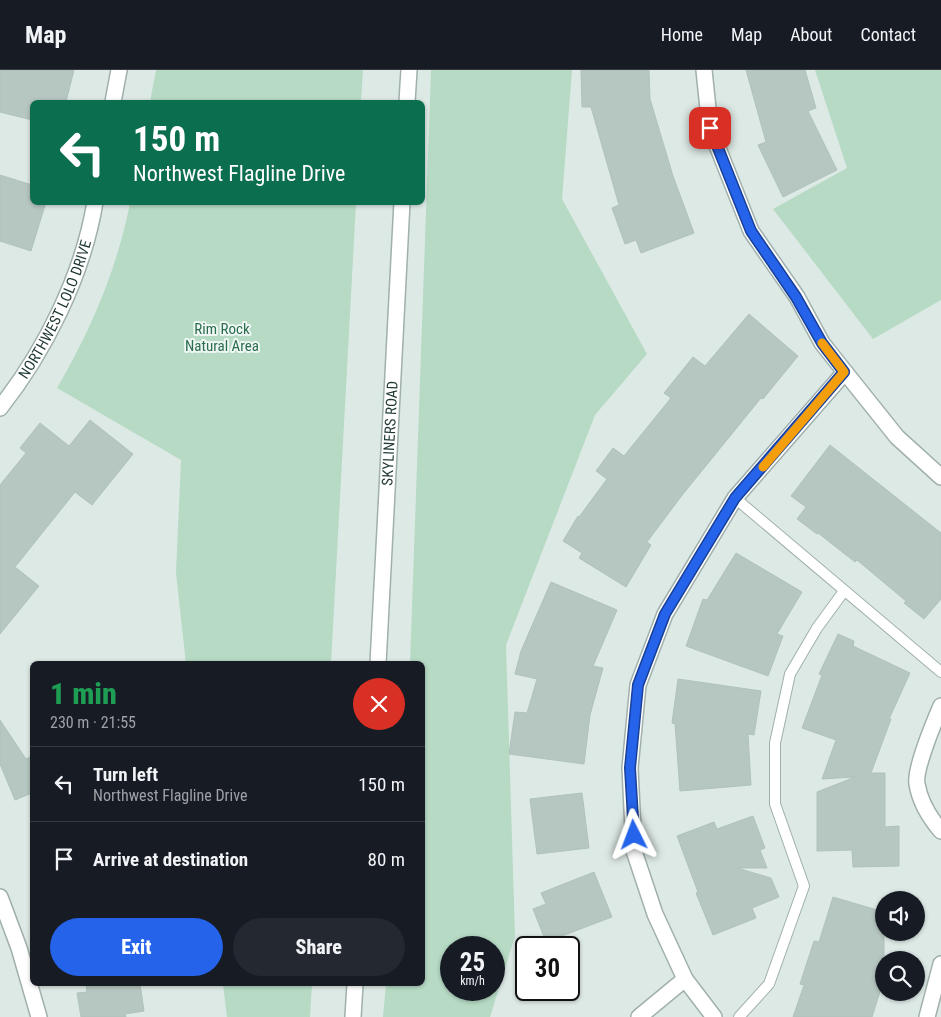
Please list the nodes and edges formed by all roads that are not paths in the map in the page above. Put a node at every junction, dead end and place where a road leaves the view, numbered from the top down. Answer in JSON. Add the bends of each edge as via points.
{"nodes":[{"id":1,"x":119,"y":70,"type":"edge"},
{"id":2,"x":409,"y":70,"type":"edge"},
{"id":3,"x":704,"y":70,"type":"edge"},
{"id":4,"x":113,"y":100,"type":"edge"},
{"id":5,"x":407,"y":100,"type":"edge"},
{"id":6,"x":94,"y":205,"type":"edge"},
{"id":7,"x":402,"y":205,"type":"edge"},
{"id":8,"x":844,"y":372,"type":"junction"},
{"id":9,"x":0,"y":408,"type":"edge"},
{"id":10,"x":941,"y":477,"type":"edge"},
{"id":11,"x":735,"y":498,"type":"junction"},
{"id":12,"x":844,"y":591,"type":"junction"},
{"id":13,"x":378,"y":661,"type":"edge"},
{"id":14,"x":941,"y":672,"type":"edge"},
{"id":15,"x":941,"y":706,"type":"edge"},
{"id":16,"x":941,"y":831,"type":"edge"},
{"id":17,"x":0,"y":898,"type":"edge"},
{"id":18,"x":941,"y":964,"type":"edge"},
{"id":19,"x":684,"y":978,"type":"junction"},
{"id":20,"x":30,"y":986,"type":"edge"},
{"id":21,"x":30,"y":986,"type":"edge"},
{"id":22,"x":355,"y":986,"type":"edge"},
{"id":23,"x":39,"y":1017,"type":"edge"},
{"id":24,"x":352,"y":1017,"type":"edge"},
{"id":25,"x":639,"y":1017,"type":"edge"},
{"id":26,"x":714,"y":1017,"type":"edge"},
{"id":27,"x":739,"y":1017,"type":"edge"},
{"id":28,"x":927,"y":1017,"type":"edge"}],
"edges":[{"from":1,"to":4,"type":"street"},
{"from":2,"to":5,"type":"street"},
{"from":3,"to":8,"type":"street","via":[[710,128],[751,231]]},
{"from":6,"to":9,"type":"street","name":"NORTHWEST LOLO DRIVE","via":[[78,263],[58,315],[21,382]]},
{"from":7,"to":13,"type":"street","name":"SKYLINERS ROAD"},
{"from":8,"to":10,"type":"street","via":[[897,437]]},
{"from":8,"to":11,"type":"street"},
{"from":11,"to":12,"type":"lane"},
{"from":11,"to":19,"type":"street","via":[[665,614],[638,685],[636,703],[630,768],[634,851],[655,914]]},
{"from":12,"to":14,"type":"lane"},
{"from":12,"to":27,"type":"lane","via":[[790,674],[775,743],[775,804],[804,886],[769,984]]},
{"from":15,"to":16,"type":"street","via":[[926,742],[916,782],[925,810]]},
{"from":17,"to":20,"type":"street"},
{"from":18,"to":28,"type":"street"},
{"from":19,"to":25,"type":"street"},
{"from":19,"to":26,"type":"street"},
{"from":21,"to":23,"type":"street"},
{"from":22,"to":24,"type":"street"}]}
